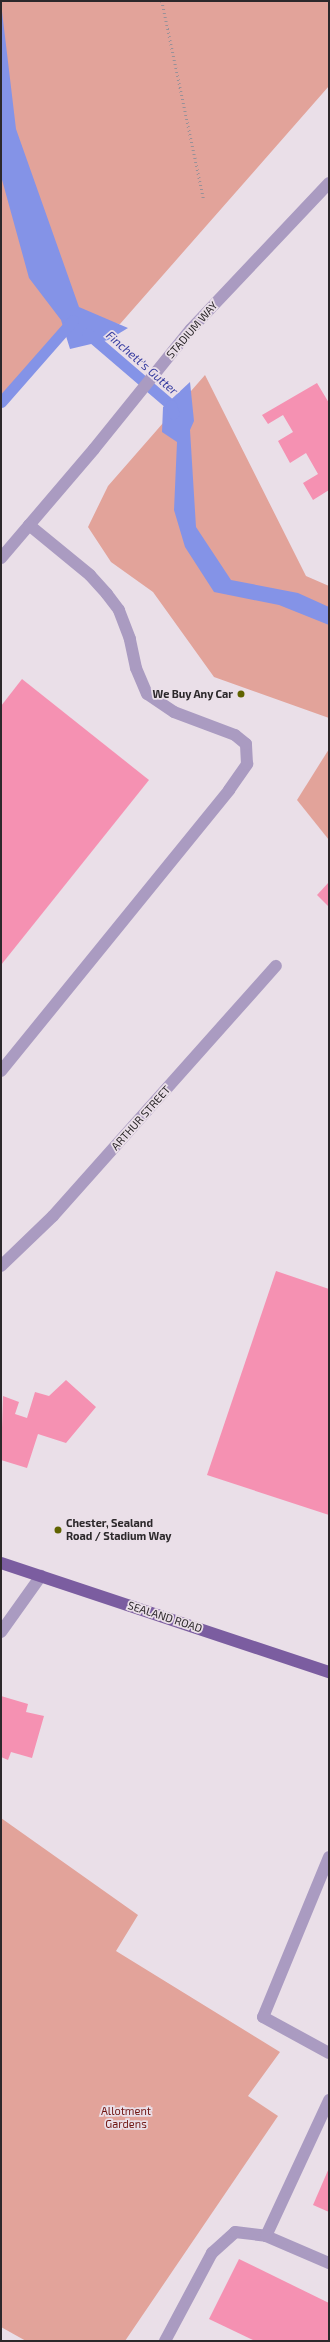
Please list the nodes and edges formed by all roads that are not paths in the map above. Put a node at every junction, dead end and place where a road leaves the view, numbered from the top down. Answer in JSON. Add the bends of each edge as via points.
{"nodes":[{"id":1,"x":329,"y":183,"type":"edge"},
{"id":2,"x":29,"y":525,"type":"junction"},
{"id":3,"x":1,"y":558,"type":"edge"},
{"id":4,"x":276,"y":966,"type":"dead end"},
{"id":5,"x":1,"y":1071,"type":"edge"},
{"id":6,"x":1,"y":1266,"type":"edge"},
{"id":7,"x":1,"y":1563,"type":"edge"},
{"id":8,"x":41,"y":1576,"type":"junction"},
{"id":9,"x":1,"y":1632,"type":"edge"},
{"id":10,"x":329,"y":1672,"type":"edge"},
{"id":11,"x":329,"y":1857,"type":"edge"},
{"id":12,"x":329,"y":2053,"type":"edge"},
{"id":13,"x":329,"y":2100,"type":"edge"},
{"id":14,"x":266,"y":2236,"type":"junction"},
{"id":15,"x":329,"y":2264,"type":"edge"},
{"id":16,"x":166,"y":2341,"type":"edge"}],
"edges":[{"from":1,"to":2,"type":"street","name":"STADIUM WAY","via":[[190,330]]},
{"from":2,"to":3,"type":"street","name":"STADIUM WAY"},
{"from":2,"to":5,"type":"street","via":[[90,576],[119,610],[130,639],[136,668],[147,694],[174,712],[235,735],[246,744],[247,764],[229,790]]},
{"from":4,"to":6,"type":"street","name":"ARTHUR STREET","via":[[53,1216]]},
{"from":7,"to":8,"type":"main road","name":"SEALAND ROAD"},
{"from":8,"to":9,"type":"street"},
{"from":8,"to":10,"type":"main road","name":"SEALAND ROAD"},
{"from":11,"to":12,"type":"street","via":[[263,2017]]},
{"from":13,"to":14,"type":"street"},
{"from":14,"to":15,"type":"street"},
{"from":14,"to":16,"type":"street","via":[[235,2232],[212,2253]]}]}
